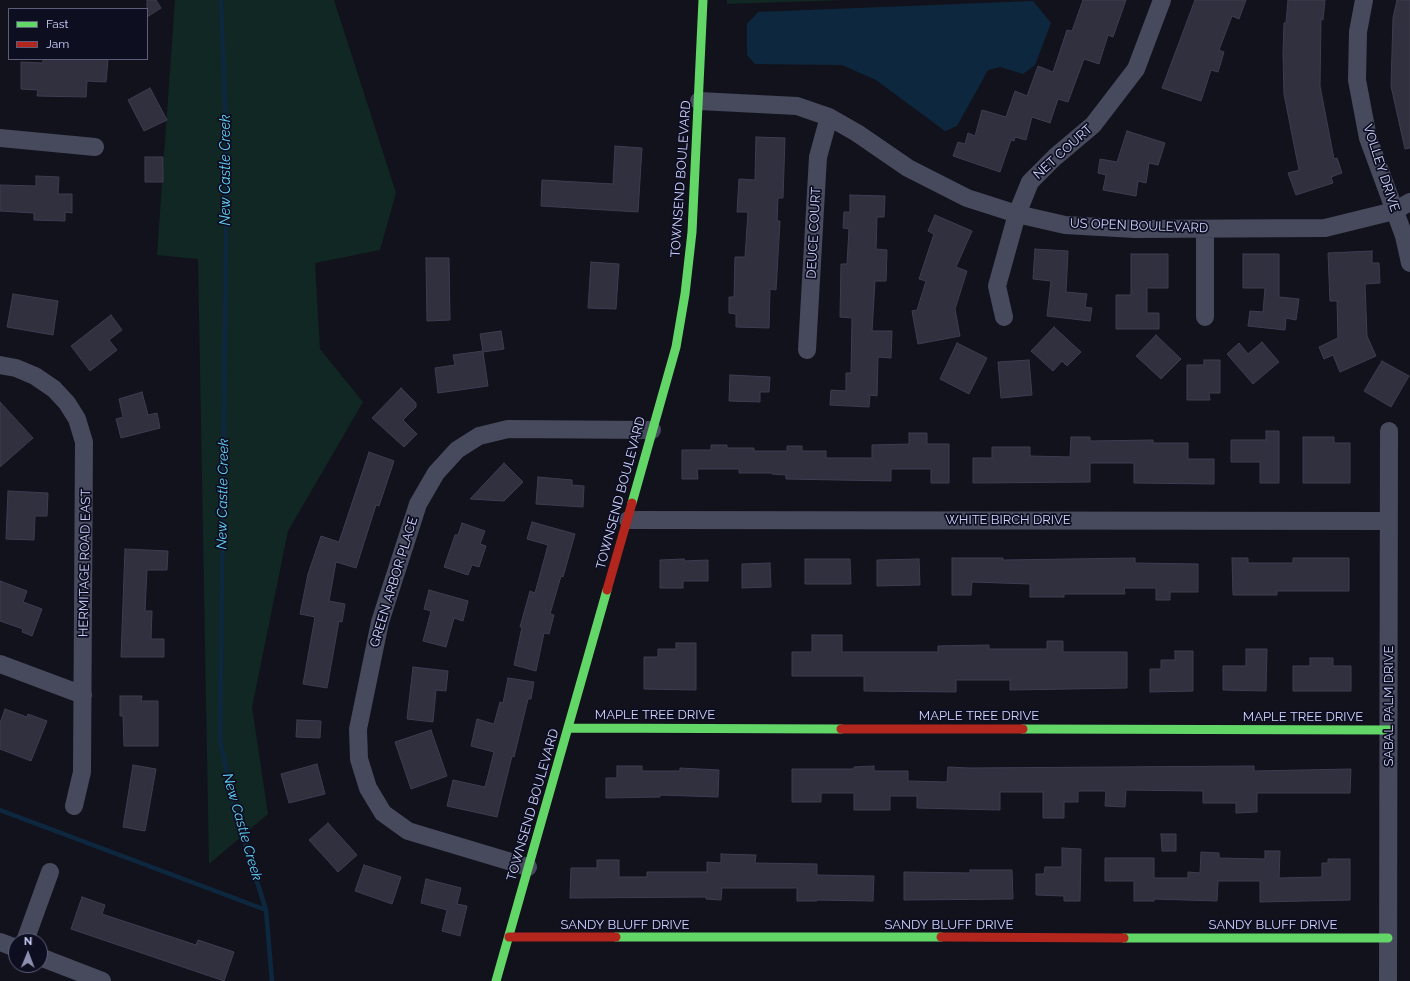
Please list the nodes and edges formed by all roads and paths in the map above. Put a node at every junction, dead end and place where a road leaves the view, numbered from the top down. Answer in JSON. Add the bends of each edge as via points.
{"nodes":[{"id":1,"x":703,"y":0,"type":"edge"},
{"id":2,"x":1162,"y":0,"type":"edge"},
{"id":3,"x":1364,"y":0,"type":"edge"},
{"id":4,"x":699,"y":101,"type":"junction"},
{"id":5,"x":829,"y":117,"type":"junction"},
{"id":6,"x":0,"y":138,"type":"edge"},
{"id":7,"x":95,"y":147,"type":"dead end"},
{"id":8,"x":1410,"y":202,"type":"edge"},
{"id":9,"x":1394,"y":211,"type":"junction"},
{"id":10,"x":1017,"y":214,"type":"junction"},
{"id":11,"x":1205,"y":229,"type":"junction"},
{"id":12,"x":1410,"y":263,"type":"edge"},
{"id":13,"x":1205,"y":317,"type":"dead end"},
{"id":14,"x":1004,"y":318,"type":"dead end"},
{"id":15,"x":807,"y":350,"type":"dead end"},
{"id":16,"x":0,"y":365,"type":"edge"},
{"id":17,"x":652,"y":430,"type":"junction"},
{"id":18,"x":1389,"y":431,"type":"dead end"},
{"id":19,"x":628,"y":520,"type":"junction"},
{"id":20,"x":1388,"y":521,"type":"junction"},
{"id":21,"x":0,"y":664,"type":"edge"},
{"id":22,"x":83,"y":695,"type":"junction"},
{"id":23,"x":569,"y":728,"type":"junction"},
{"id":24,"x":1389,"y":730,"type":"junction"},
{"id":25,"x":74,"y":806,"type":"dead end"},
{"id":26,"x":528,"y":867,"type":"junction"},
{"id":27,"x":50,"y":872,"type":"dead end"},
{"id":28,"x":27,"y":933,"type":"edge"},
{"id":29,"x":509,"y":937,"type":"junction"},
{"id":30,"x":1388,"y":938,"type":"junction"},
{"id":31,"x":48,"y":960,"type":"edge"},
{"id":32,"x":102,"y":981,"type":"edge"},
{"id":33,"x":496,"y":981,"type":"edge"},
{"id":34,"x":1388,"y":981,"type":"edge"}],
"edges":[{"from":1,"to":4,"type":"street","name":"TOWNSEND BOULEVARD"},
{"from":2,"to":10,"type":"street","name":"NET COURT","via":[[1136,69],[1093,125],[1030,182]]},
{"from":3,"to":9,"type":"street","name":"VOLLEY DRIVE","via":[[1358,32],[1357,80],[1368,138]]},
{"from":4,"to":5,"type":"street","name":"US OPEN BOULEVARD","via":[[797,106]]},
{"from":4,"to":17,"type":"street","name":"TOWNSEND BOULEVARD","via":[[692,232],[685,294],[676,347]]},
{"from":5,"to":10,"type":"street","name":"US OPEN BOULEVARD","via":[[908,168],[967,198]]},
{"from":5,"to":15,"type":"street","name":"DEUCE COURT","via":[[818,157]]},
{"from":6,"to":7,"type":"street"},
{"from":8,"to":9,"type":"street","name":"US OPEN BOULEVARD"},
{"from":9,"to":11,"type":"street","name":"US OPEN BOULEVARD","via":[[1325,228]]},
{"from":9,"to":12,"type":"street","name":"VOLLEY DRIVE","via":[[1404,236]]},
{"from":10,"to":11,"type":"street","name":"US OPEN BOULEVARD","via":[[1065,225]]},
{"from":10,"to":14,"type":"street","name":"NET COURT","via":[[997,286]]},
{"from":11,"to":13,"type":"street"},
{"from":16,"to":22,"type":"street","name":"HERMITAGE ROAD EAST","via":[[35,376],[54,389],[77,419],[84,442]]},
{"from":17,"to":19,"type":"street","name":"TOWNSEND BOULEVARD"},
{"from":17,"to":26,"type":"street","name":"GREEN ARBOR PLACE","via":[[508,429],[479,436],[458,450],[436,473],[418,504],[380,622],[358,728],[359,759],[368,788],[383,813],[408,831]]},
{"from":18,"to":20,"type":"street","name":"SABAL PALM DRIVE"},
{"from":19,"to":20,"type":"street","name":"WHITE BIRCH DRIVE"},
{"from":19,"to":23,"type":"street","name":"TOWNSEND BOULEVARD"},
{"from":20,"to":24,"type":"street","name":"SABAL PALM DRIVE"},
{"from":21,"to":22,"type":"street"},
{"from":22,"to":25,"type":"street","name":"HERMITAGE ROAD EAST","via":[[82,772]]},
{"from":23,"to":24,"type":"street","name":"MAPLE TREE DRIVE"},
{"from":23,"to":26,"type":"street","name":"TOWNSEND BOULEVARD"},
{"from":24,"to":30,"type":"street","name":"SABAL PALM DRIVE"},
{"from":26,"to":29,"type":"street","name":"TOWNSEND BOULEVARD"},
{"from":27,"to":28,"type":"street"},
{"from":29,"to":30,"type":"street","name":"SANDY BLUFF DRIVE"},
{"from":29,"to":33,"type":"street","name":"TOWNSEND BOULEVARD"},
{"from":30,"to":34,"type":"street","name":"SABAL PALM DRIVE"},
{"from":31,"to":32,"type":"street"}]}
